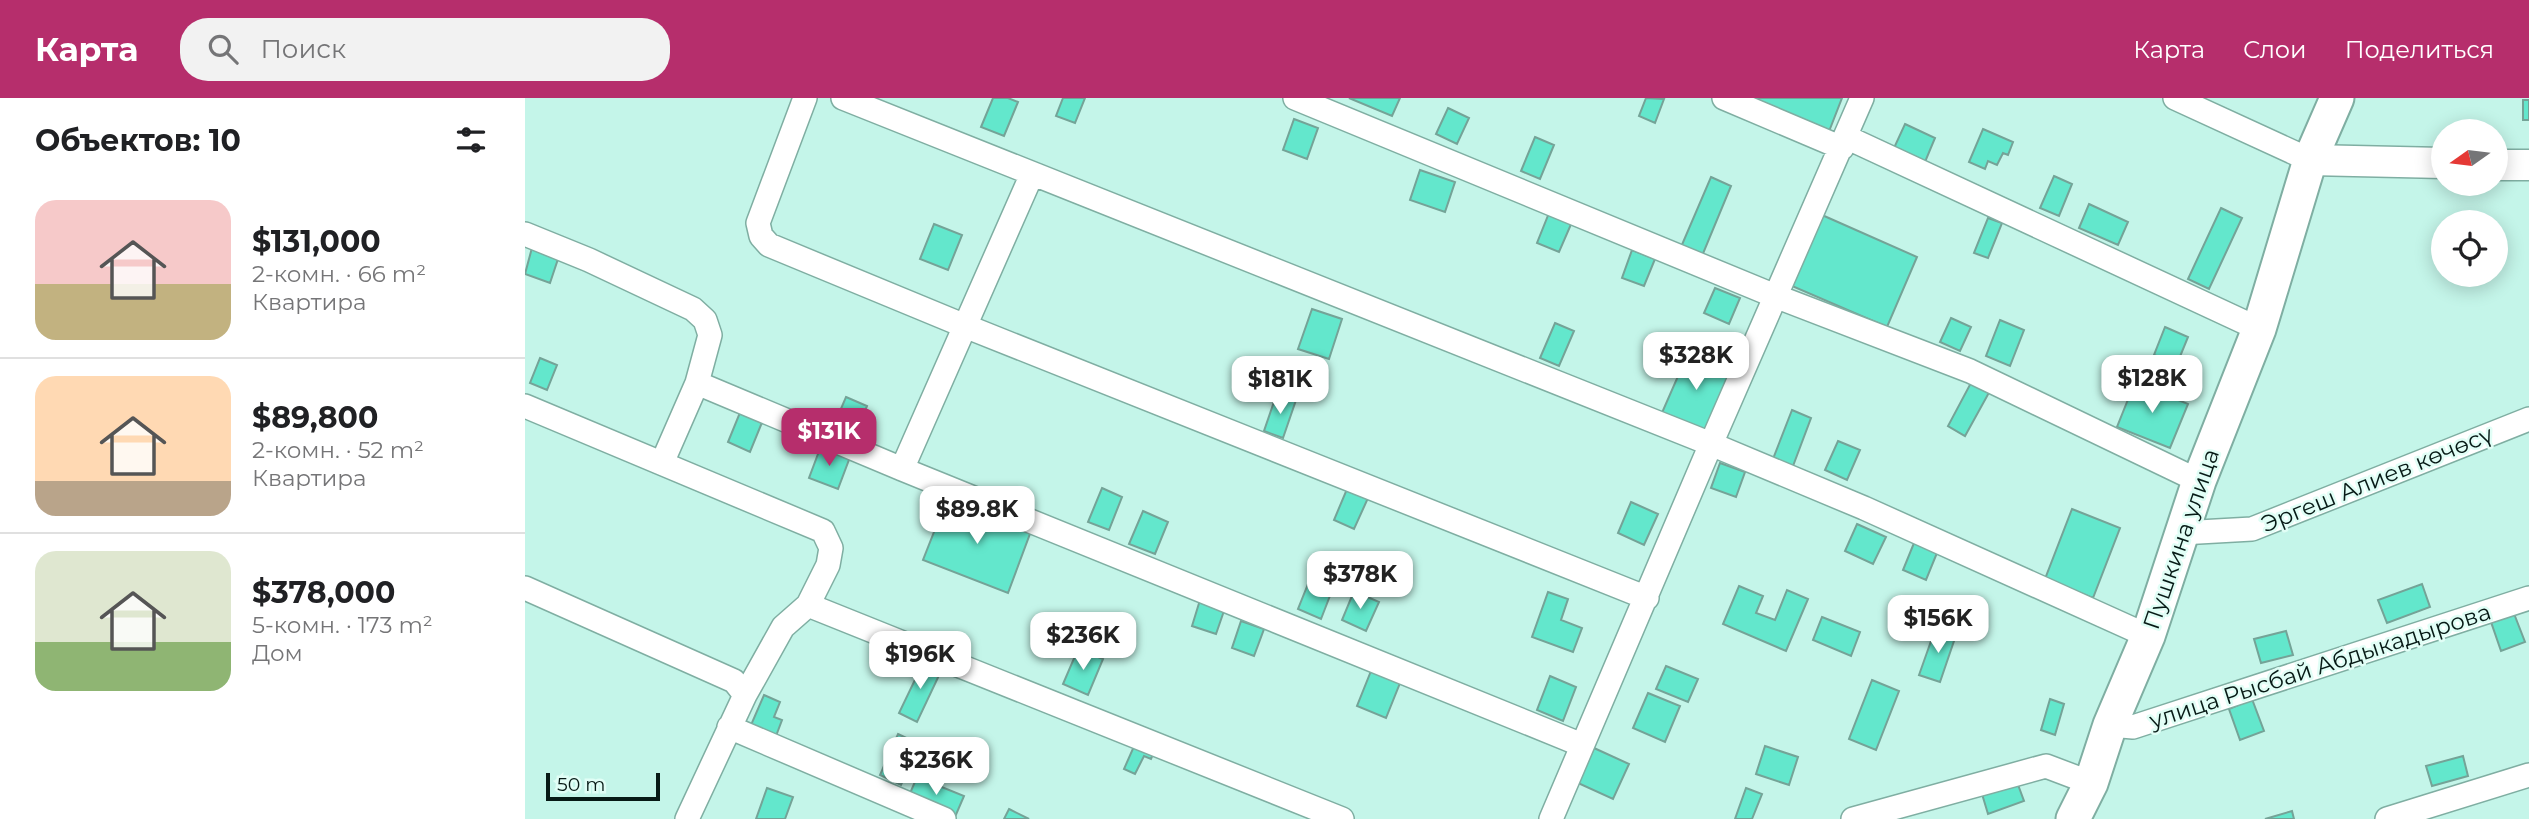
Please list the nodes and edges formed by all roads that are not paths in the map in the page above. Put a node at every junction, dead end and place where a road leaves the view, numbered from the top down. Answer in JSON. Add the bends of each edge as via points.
{"nodes":[{"id":1,"x":805,"y":98,"type":"edge"},
{"id":2,"x":843,"y":98,"type":"edge"},
{"id":3,"x":1295,"y":98,"type":"edge"},
{"id":4,"x":1724,"y":98,"type":"edge"},
{"id":5,"x":1862,"y":98,"type":"edge"},
{"id":6,"x":2175,"y":98,"type":"edge"},
{"id":7,"x":2337,"y":98,"type":"edge"},
{"id":8,"x":1844,"y":142,"type":"junction"},
{"id":9,"x":2310,"y":160,"type":"junction"},
{"id":10,"x":2431,"y":163,"type":"edge"},
{"id":11,"x":2508,"y":164,"type":"edge"},
{"id":12,"x":2529,"y":165,"type":"edge"},
{"id":13,"x":1032,"y":174,"type":"junction"},
{"id":14,"x":525,"y":234,"type":"edge"},
{"id":15,"x":1775,"y":296,"type":"junction"},
{"id":16,"x":965,"y":326,"type":"junction"},
{"id":17,"x":2259,"y":330,"type":"junction"},
{"id":18,"x":697,"y":383,"type":"junction"},
{"id":19,"x":525,"y":406,"type":"edge"},
{"id":20,"x":2529,"y":419,"type":"edge"},
{"id":21,"x":1711,"y":443,"type":"junction"},
{"id":22,"x":662,"y":463,"type":"junction"},
{"id":23,"x":902,"y":470,"type":"junction"},
{"id":24,"x":2199,"y":481,"type":"junction"},
{"id":25,"x":2181,"y":533,"type":"junction"},
{"id":26,"x":525,"y":588,"type":"edge"},
{"id":27,"x":1647,"y":598,"type":"junction"},
{"id":28,"x":2529,"y":598,"type":"edge"},
{"id":29,"x":807,"y":605,"type":"junction"},
{"id":30,"x":2148,"y":636,"type":"junction"},
{"id":31,"x":745,"y":695,"type":"junction"},
{"id":32,"x":2110,"y":725,"type":"junction"},
{"id":33,"x":729,"y":727,"type":"junction"},
{"id":34,"x":1582,"y":745,"type":"junction"},
{"id":35,"x":2529,"y":775,"type":"edge"},
{"id":36,"x":2091,"y":783,"type":"junction"},
{"id":37,"x":687,"y":819,"type":"edge"},
{"id":38,"x":944,"y":819,"type":"edge"},
{"id":39,"x":1342,"y":819,"type":"edge"},
{"id":40,"x":1551,"y":819,"type":"edge"},
{"id":41,"x":1853,"y":819,"type":"edge"},
{"id":42,"x":2073,"y":819,"type":"edge"},
{"id":43,"x":2387,"y":819,"type":"edge"}],
"edges":[{"from":1,"to":16,"type":"street","via":[[758,223],[761,236],[769,245]]},
{"from":2,"to":13,"type":"street"},
{"from":3,"to":15,"type":"street"},
{"from":4,"to":8,"type":"street"},
{"from":5,"to":8,"type":"street"},
{"from":6,"to":9,"type":"street"},
{"from":7,"to":9,"type":"highway","name":"Пушкина улица"},
{"from":8,"to":15,"type":"street"},
{"from":8,"to":17,"type":"street"},
{"from":9,"to":10,"type":"main road"},
{"from":9,"to":17,"type":"highway","name":"Пушкина улица"},
{"from":11,"to":12,"type":"main road"},
{"from":13,"to":16,"type":"street"},
{"from":13,"to":21,"type":"street"},
{"from":14,"to":18,"type":"street","via":[[693,309],[705,320],[710,335]]},
{"from":15,"to":21,"type":"street"},
{"from":15,"to":24,"type":"street","via":[[1970,371]]},
{"from":16,"to":23,"type":"street"},
{"from":16,"to":27,"type":"street"},
{"from":17,"to":24,"type":"highway","name":"Пушкина улица"},
{"from":18,"to":22,"type":"street"},
{"from":18,"to":23,"type":"street"},
{"from":19,"to":22,"type":"street"},
{"from":20,"to":25,"type":"street","name":"Эргеш Алиев көчөсү","via":[[2252,529]]},
{"from":21,"to":27,"type":"street"},
{"from":21,"to":30,"type":"street"},
{"from":22,"to":29,"type":"street","via":[[823,531],[831,548],[828,565]]},
{"from":23,"to":34,"type":"street"},
{"from":24,"to":25,"type":"highway","name":"Пушкина улица"},
{"from":25,"to":30,"type":"highway","name":"Пушкина улица"},
{"from":26,"to":31,"type":"street","via":[[734,681]]},
{"from":27,"to":34,"type":"street"},
{"from":28,"to":32,"type":"street","name":"улица Рысбай Абдыкадырова","via":[[2133,727]]},
{"from":29,"to":31,"type":"street","via":[[783,627]]},
{"from":29,"to":39,"type":"street"},
{"from":30,"to":32,"type":"highway","name":"Пушкина улица"},
{"from":31,"to":33,"type":"street"},
{"from":32,"to":36,"type":"highway","name":"Пушкина улица"},
{"from":33,"to":37,"type":"street"},
{"from":33,"to":38,"type":"street"},
{"from":34,"to":40,"type":"street"},
{"from":35,"to":43,"type":"street"},
{"from":36,"to":41,"type":"street","via":[[2046,766]]},
{"from":36,"to":42,"type":"highway","name":"Пушкина улица"}]}
